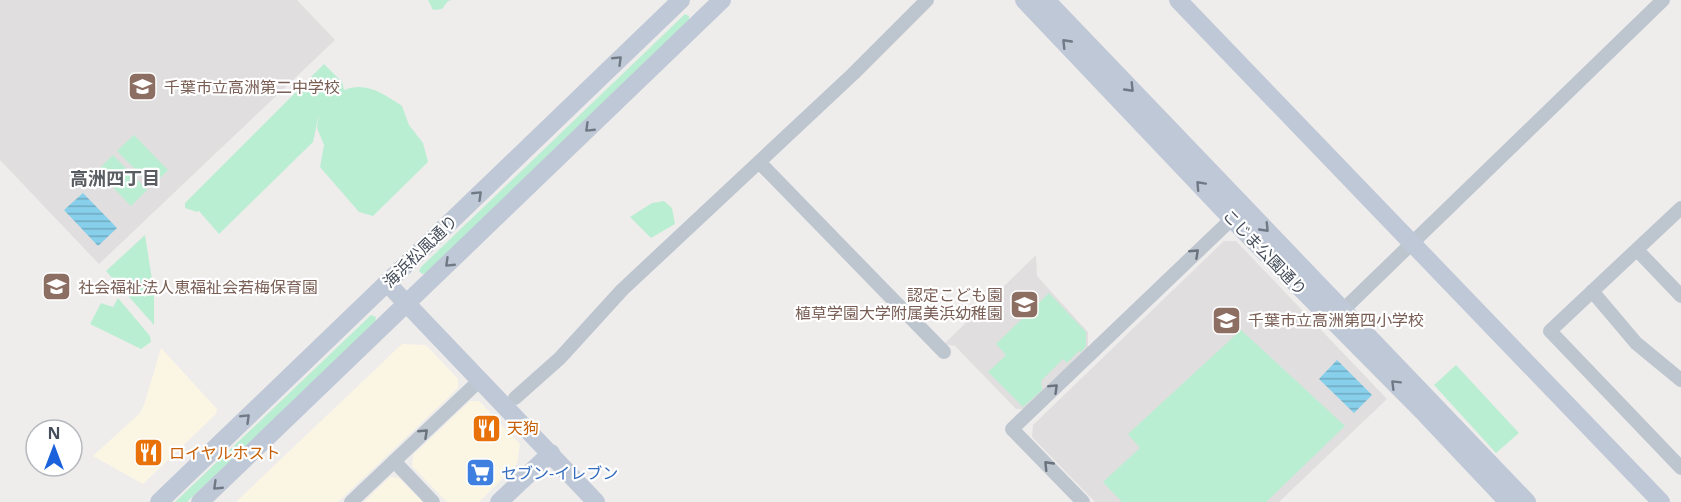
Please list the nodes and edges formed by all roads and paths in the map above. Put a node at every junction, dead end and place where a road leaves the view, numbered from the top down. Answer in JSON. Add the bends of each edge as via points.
{"nodes":[{"id":1,"x":681,"y":0,"type":"edge"},
{"id":2,"x":927,"y":0,"type":"edge"},
{"id":3,"x":1024,"y":0,"type":"edge"},
{"id":4,"x":1046,"y":0,"type":"edge"},
{"id":5,"x":1178,"y":0,"type":"edge"},
{"id":6,"x":1663,"y":0,"type":"edge"},
{"id":7,"x":716,"y":2,"type":"edge"},
{"id":8,"x":759,"y":162,"type":"junction"},
{"id":9,"x":1680,"y":212,"type":"edge"},
{"id":10,"x":1238,"y":213,"type":"junction"},
{"id":11,"x":1412,"y":243,"type":"junction"},
{"id":12,"x":1637,"y":249,"type":"junction"},
{"id":13,"x":387,"y":283,"type":"junction"},
{"id":14,"x":1592,"y":291,"type":"junction"},
{"id":15,"x":1681,"y":296,"type":"edge"},
{"id":16,"x":407,"y":304,"type":"junction"},
{"id":17,"x":1342,"y":310,"type":"junction"},
{"id":18,"x":944,"y":352,"type":"dead end"},
{"id":19,"x":480,"y":380,"type":"junction"},
{"id":20,"x":1681,"y":381,"type":"edge"},
{"id":21,"x":515,"y":398,"type":"dead end"},
{"id":22,"x":551,"y":453,"type":"junction"},
{"id":23,"x":394,"y":461,"type":"junction"},
{"id":24,"x":1681,"y":468,"type":"edge"},
{"id":25,"x":159,"y":502,"type":"edge"},
{"id":26,"x":200,"y":502,"type":"edge"},
{"id":27,"x":351,"y":502,"type":"edge"},
{"id":28,"x":433,"y":502,"type":"edge"},
{"id":29,"x":499,"y":502,"type":"edge"},
{"id":30,"x":596,"y":502,"type":"edge"},
{"id":31,"x":1083,"y":502,"type":"edge"},
{"id":32,"x":1508,"y":502,"type":"edge"},
{"id":33,"x":1527,"y":502,"type":"edge"},
{"id":34,"x":1661,"y":502,"type":"edge"}],
"edges":[{"from":13,"to":1,"type":"street","name":"海浜松風通り","one_way":true},
{"from":2,"to":8,"type":"street"},
{"from":10,"to":3,"type":"street","name":"こじま公園通り","one_way":true},
{"from":4,"to":10,"type":"street","name":"こじま公園通り","one_way":true},
{"from":5,"to":11,"type":"street"},
{"from":6,"to":11,"type":"street"},
{"from":7,"to":16,"type":"street","name":"海浜松風通り","one_way":true},
{"from":8,"to":18,"type":"street"},
{"from":8,"to":21,"type":"street","via":[[622,290],[560,358]]},
{"from":9,"to":12,"type":"street"},
{"from":10,"to":17,"type":"street","name":"こじま公園通り","one_way":true},
{"from":31,"to":10,"type":"street","one_way":true,"via":[[1012,429]]},
{"from":32,"to":10,"type":"street","name":"こじま公園通り","one_way":true},
{"from":11,"to":17,"type":"street"},
{"from":11,"to":34,"type":"street"},
{"from":12,"to":14,"type":"street"},
{"from":12,"to":15,"type":"street"},
{"from":13,"to":16,"type":"street"},
{"from":25,"to":13,"type":"street","name":"海浜松風通り","one_way":true},
{"from":14,"to":20,"type":"street","via":[[1636,343]]},
{"from":14,"to":24,"type":"street","via":[[1550,331]]},
{"from":16,"to":19,"type":"street"},
{"from":16,"to":26,"type":"street","name":"海浜松風通り","one_way":true},
{"from":17,"to":33,"type":"street","name":"こじま公園通り"},
{"from":19,"to":22,"type":"street"},
{"from":23,"to":19,"type":"street","one_way":true},
{"from":22,"to":29,"type":"street"},
{"from":22,"to":30,"type":"street"},
{"from":23,"to":27,"type":"street"},
{"from":23,"to":28,"type":"street"}]}
